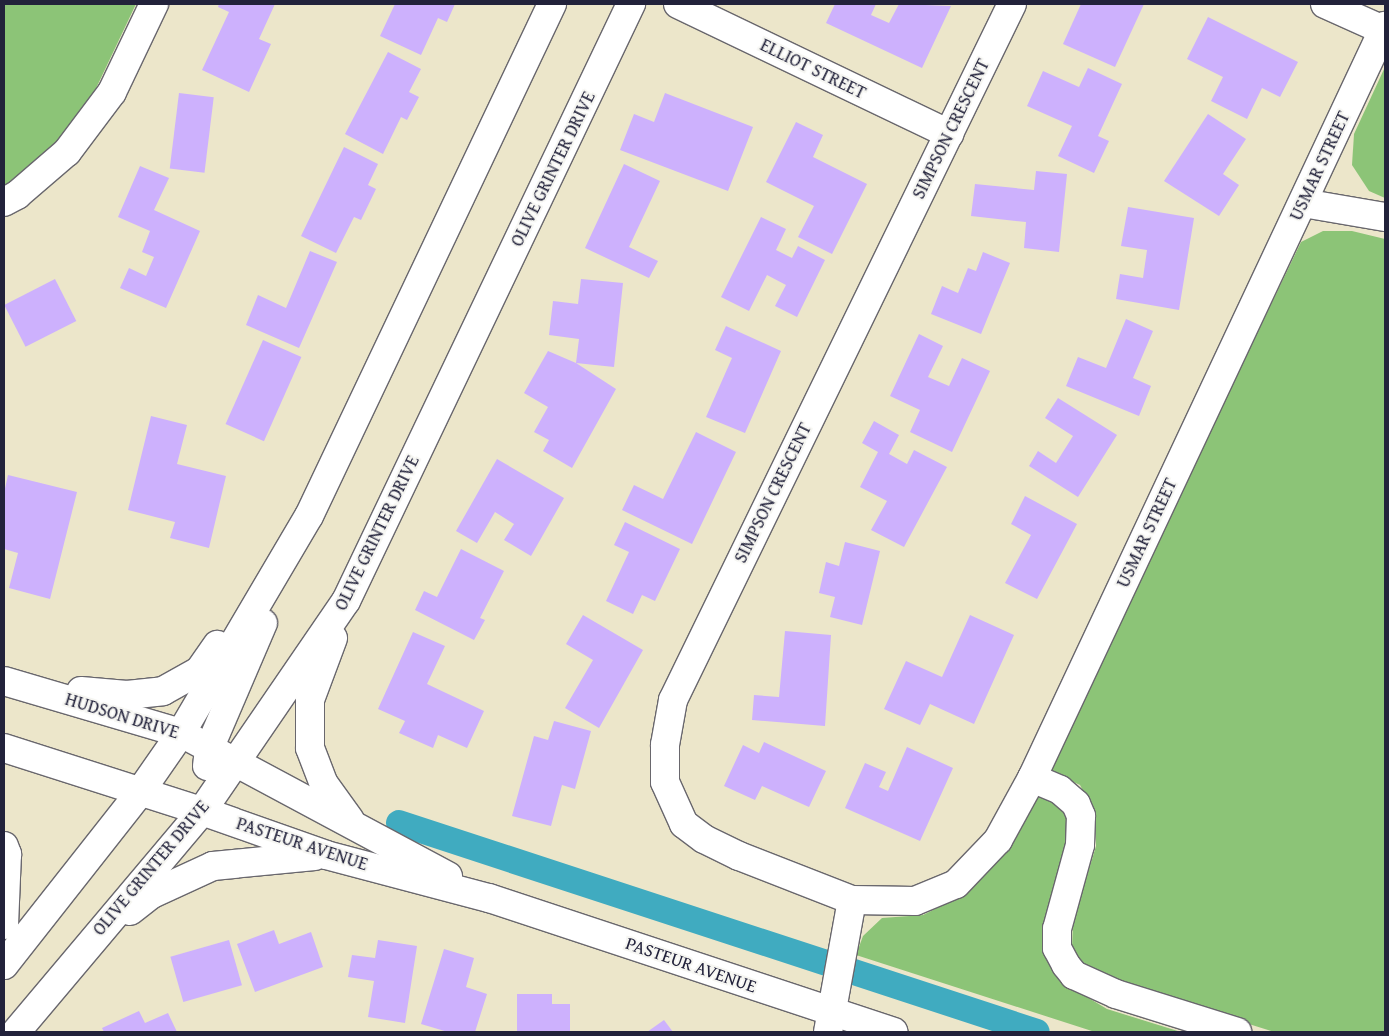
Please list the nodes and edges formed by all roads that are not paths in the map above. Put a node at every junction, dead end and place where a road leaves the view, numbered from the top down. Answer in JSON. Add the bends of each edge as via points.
{"nodes":[{"id":1,"x":154,"y":4,"type":"edge"},
{"id":2,"x":552,"y":4,"type":"edge"},
{"id":3,"x":631,"y":4,"type":"edge"},
{"id":4,"x":678,"y":4,"type":"edge"},
{"id":5,"x":1012,"y":4,"type":"edge"},
{"id":6,"x":1325,"y":4,"type":"edge"},
{"id":7,"x":1384,"y":28,"type":"edge"},
{"id":8,"x":949,"y":134,"type":"junction"},
{"id":9,"x":4,"y":202,"type":"edge"},
{"id":10,"x":1303,"y":203,"type":"junction"},
{"id":11,"x":1385,"y":217,"type":"edge"},
{"id":12,"x":309,"y":516,"type":"junction"},
{"id":13,"x":346,"y":601,"type":"junction"},
{"id":14,"x":4,"y":677,"type":"edge"},
{"id":15,"x":4,"y":681,"type":"edge"},
{"id":16,"x":181,"y":733,"type":"junction"},
{"id":17,"x":4,"y":748,"type":"edge"},
{"id":18,"x":209,"y":749,"type":"junction"},
{"id":19,"x":235,"y":763,"type":"junction"},
{"id":20,"x":1032,"y":778,"type":"junction"},
{"id":21,"x":140,"y":792,"type":"junction"},
{"id":22,"x":202,"y":811,"type":"junction"},
{"id":23,"x":356,"y":827,"type":"junction"},
{"id":24,"x":4,"y":846,"type":"edge"},
{"id":25,"x":326,"y":855,"type":"junction"},
{"id":26,"x":489,"y":898,"type":"junction"},
{"id":27,"x":852,"y":900,"type":"junction"},
{"id":28,"x":4,"y":925,"type":"edge"},
{"id":29,"x":81,"y":952,"type":"junction"},
{"id":30,"x":4,"y":966,"type":"edge"},
{"id":31,"x":830,"y":1022,"type":"edge"},
{"id":32,"x":16,"y":1032,"type":"edge"},
{"id":33,"x":893,"y":1032,"type":"edge"},
{"id":34,"x":1237,"y":1032,"type":"edge"}],
"edges":[{"from":1,"to":9,"type":"street","via":[[112,92],[67,152],[17,196]]},
{"from":2,"to":12,"type":"street"},
{"from":3,"to":13,"type":"street","name":"OLIVE GRINTER DRIVE"},
{"from":4,"to":8,"type":"street","name":"ELLIOT STREET"},
{"from":5,"to":8,"type":"street","name":"SIMPSON CRESCENT"},
{"from":6,"to":7,"type":"street"},
{"from":7,"to":10,"type":"street","name":"USMAR STREET"},
{"from":8,"to":27,"type":"street","name":"SIMPSON CRESCENT","via":[[673,700],[665,745],[665,782],[684,824],[721,848]]},
{"from":10,"to":11,"type":"street"},
{"from":10,"to":20,"type":"street","name":"USMAR STREET"},
{"from":12,"to":14,"type":"street","via":[[198,671],[163,691],[100,694]]},
{"from":12,"to":16,"type":"street"},
{"from":12,"to":18,"type":"street"},
{"from":13,"to":19,"type":"street","name":"OLIVE GRINTER DRIVE"},
{"from":13,"to":23,"type":"street","via":[[310,700],[310,748],[324,784]]},
{"from":15,"to":16,"type":"street","name":"HUDSON DRIVE"},
{"from":16,"to":18,"type":"street","name":"HUDSON DRIVE"},
{"from":16,"to":21,"type":"street"},
{"from":17,"to":21,"type":"street"},
{"from":18,"to":19,"type":"street","name":"HUDSON DRIVE"},
{"from":18,"to":22,"type":"street"},
{"from":19,"to":22,"type":"street","name":"OLIVE GRINTER DRIVE"},
{"from":19,"to":23,"type":"street","name":"PASTEUR AVENUE"},
{"from":20,"to":27,"type":"street","name":"USMAR STREET","via":[[998,840],[956,884],[915,901]]},
{"from":20,"to":34,"type":"street","via":[[1060,790],[1076,804],[1081,816],[1080,845],[1056,929],[1057,948],[1066,965],[1074,974],[1116,994]]},
{"from":21,"to":22,"type":"street"},
{"from":21,"to":30,"type":"street"},
{"from":22,"to":25,"type":"street","name":"PASTEUR AVENUE"},
{"from":22,"to":29,"type":"street","name":"OLIVE GRINTER DRIVE"},
{"from":23,"to":26,"type":"street","name":"PASTEUR AVENUE"},
{"from":24,"to":28,"type":"street","via":[[7,854]]},
{"from":25,"to":26,"type":"street","name":"PASTEUR AVENUE"},
{"from":25,"to":29,"type":"street","via":[[240,861],[214,866],[181,879],[152,894]]},
{"from":26,"to":31,"type":"street","name":"PASTEUR AVENUE"},
{"from":27,"to":31,"type":"street"},
{"from":29,"to":32,"type":"street","name":"OLIVE GRINTER DRIVE"},
{"from":31,"to":33,"type":"street","name":"PASTEUR AVENUE"}]}
